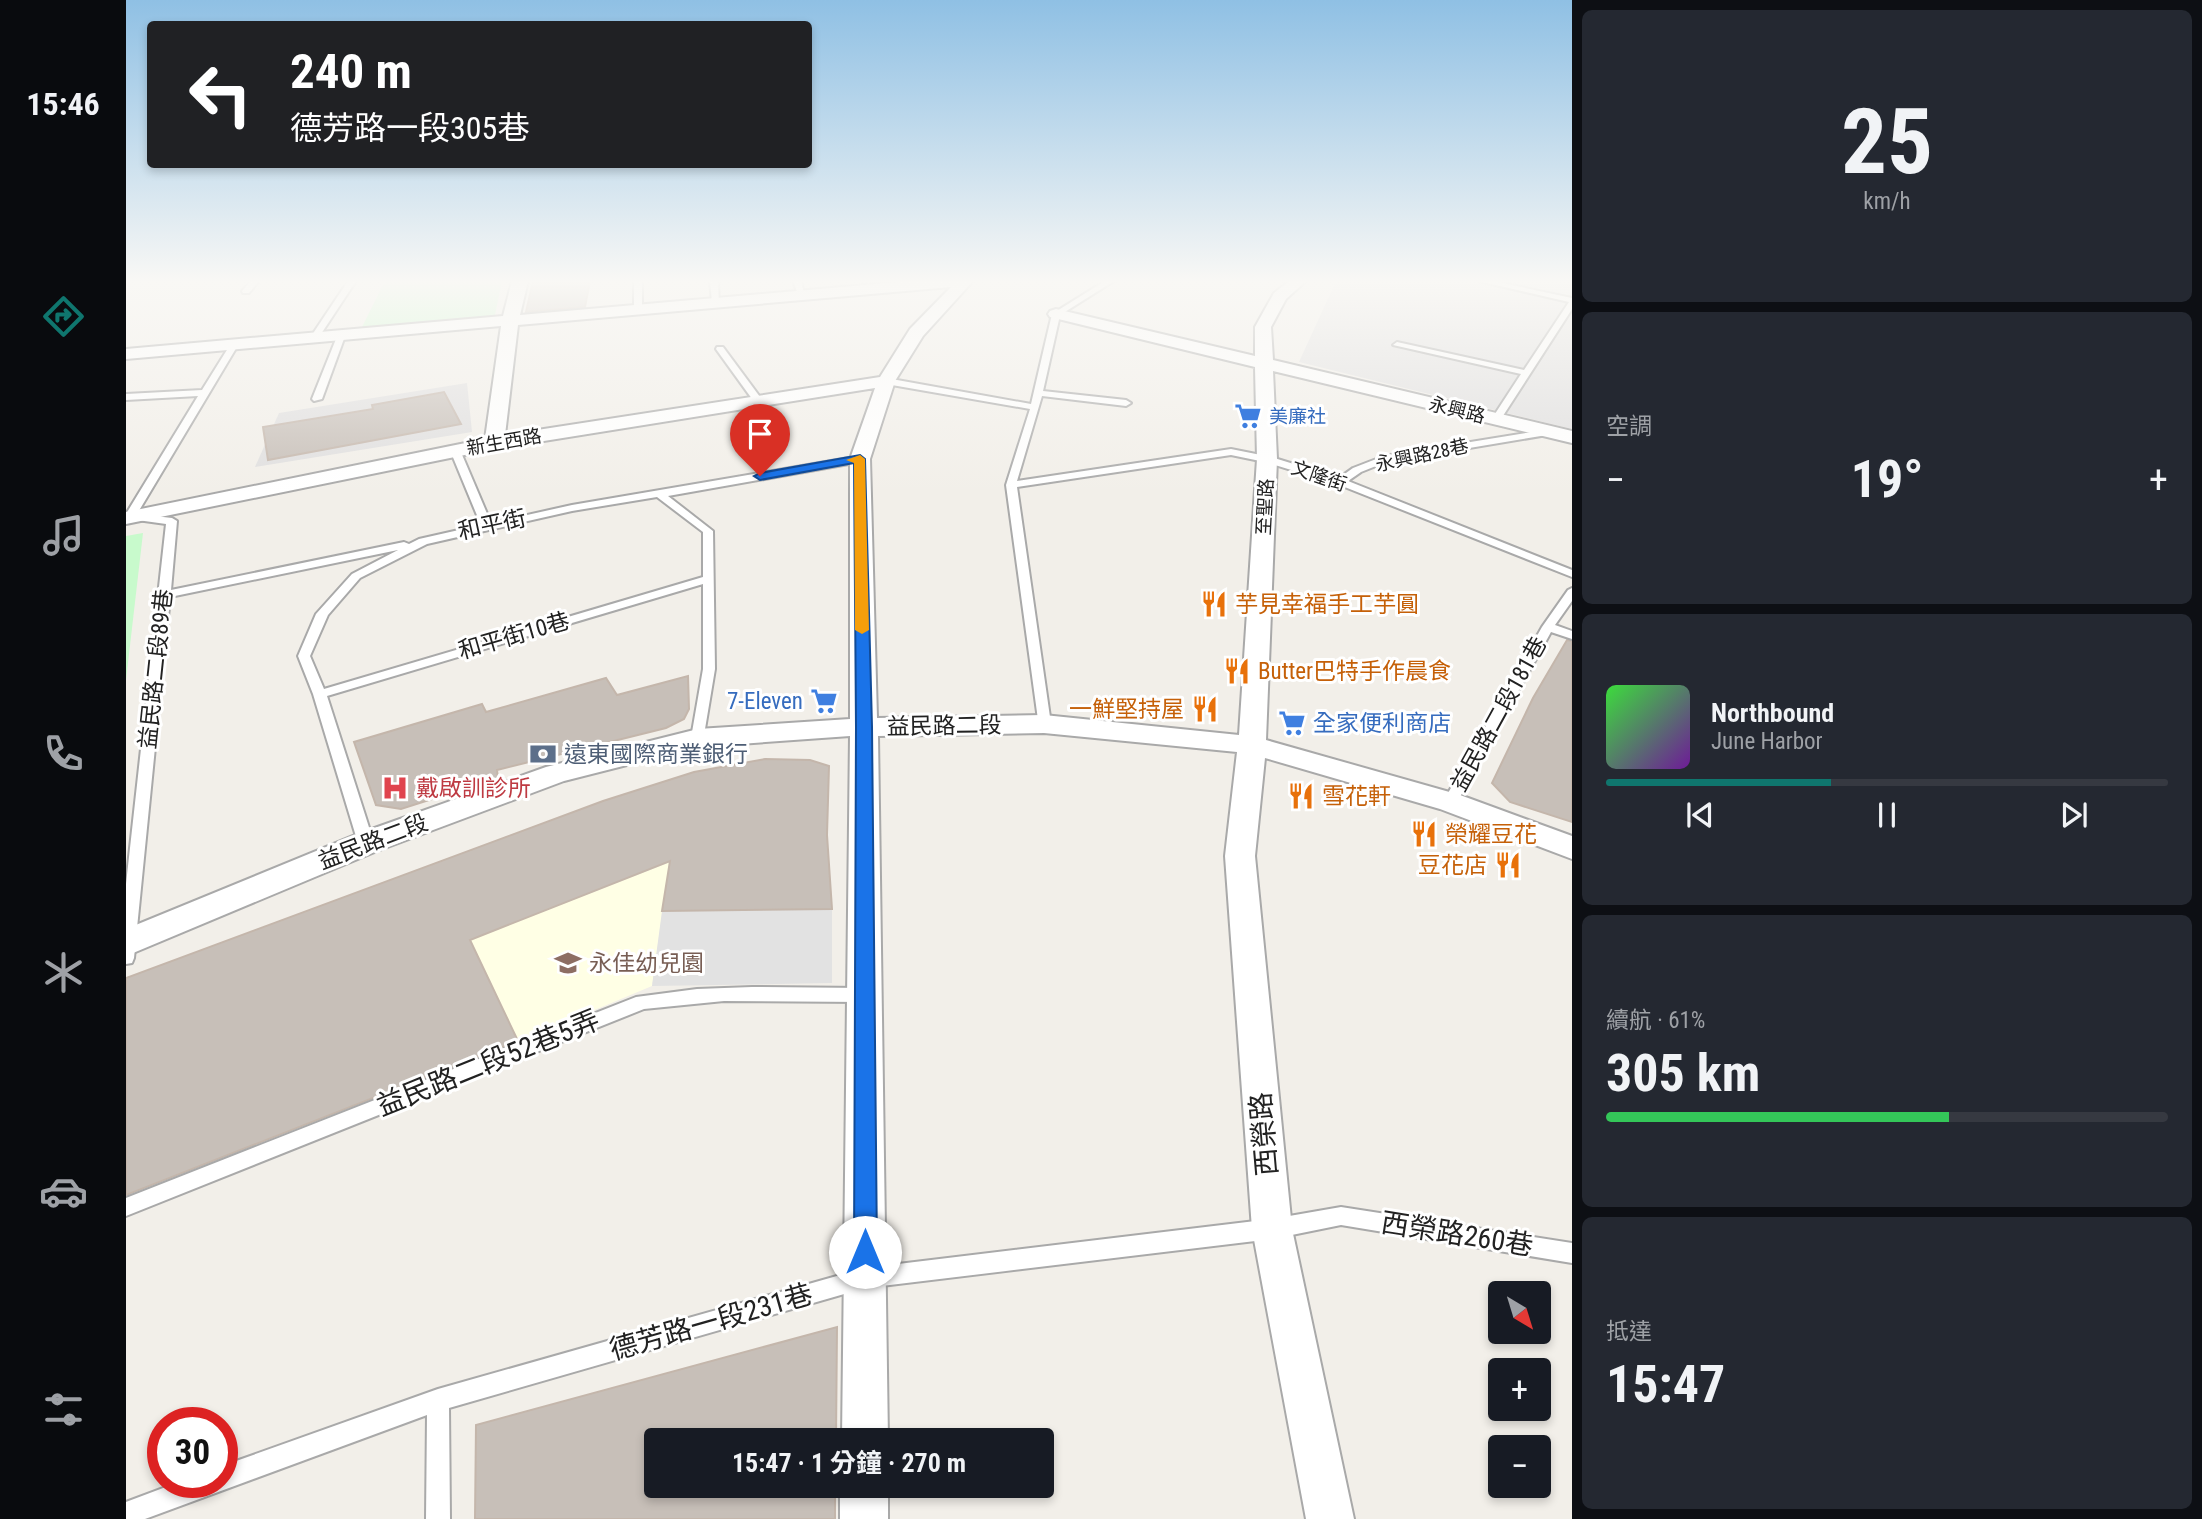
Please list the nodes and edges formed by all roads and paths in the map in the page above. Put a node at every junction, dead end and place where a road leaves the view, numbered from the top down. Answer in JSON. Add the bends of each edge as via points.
{"nodes":[{"id":1,"x":151,"y":352,"type":"edge"},
{"id":2,"x":230,"y":352,"type":"edge"},
{"id":3,"x":335,"y":352,"type":"edge"},
{"id":4,"x":506,"y":352,"type":"edge"},
{"id":5,"x":722,"y":352,"type":"edge"},
{"id":6,"x":904,"y":352,"type":"edge"},
{"id":7,"x":1047,"y":352,"type":"edge"},
{"id":8,"x":1214,"y":352,"type":"edge"},
{"id":9,"x":1264,"y":352,"type":"edge"},
{"id":10,"x":1428,"y":352,"type":"edge"},
{"id":11,"x":1541,"y":352,"type":"edge"},
{"id":12,"x":126,"y":354,"type":"edge"},
{"id":13,"x":1265,"y":364,"type":"junction"},
{"id":14,"x":1528,"y":373,"type":"junction"},
{"id":15,"x":886,"y":381,"type":"junction"},
{"id":16,"x":205,"y":393,"type":"junction"},
{"id":17,"x":1038,"y":393,"type":"junction"},
{"id":18,"x":126,"y":397,"type":"edge"},
{"id":19,"x":317,"y":399,"type":"dead end"},
{"id":20,"x":758,"y":401,"type":"junction"},
{"id":21,"x":1126,"y":402,"type":"dead end"},
{"id":22,"x":1035,"y":407,"type":"junction"},
{"id":23,"x":1496,"y":420,"type":"junction"},
{"id":24,"x":1550,"y":432,"type":"junction"},
{"id":25,"x":1572,"y":437,"type":"edge"},
{"id":26,"x":494,"y":443,"type":"junction"},
{"id":27,"x":455,"y":450,"type":"junction"},
{"id":28,"x":860,"y":459,"type":"junction"},
{"id":29,"x":1267,"y":459,"type":"junction"},
{"id":30,"x":1341,"y":482,"type":"junction"},
{"id":31,"x":1012,"y":485,"type":"junction"},
{"id":32,"x":659,"y":494,"type":"junction"},
{"id":33,"x":128,"y":518,"type":"edge"},
{"id":34,"x":487,"y":526,"type":"junction"},
{"id":35,"x":423,"y":541,"type":"junction"},
{"id":36,"x":1572,"y":574,"type":"edge"},
{"id":37,"x":708,"y":579,"type":"junction"},
{"id":38,"x":1572,"y":592,"type":"edge"},
{"id":39,"x":163,"y":595,"type":"junction"},
{"id":40,"x":1548,"y":627,"type":"junction"},
{"id":41,"x":1572,"y":635,"type":"edge"},
{"id":42,"x":320,"y":694,"type":"junction"},
{"id":43,"x":1044,"y":724,"type":"junction"},
{"id":44,"x":864,"y":727,"type":"junction"},
{"id":45,"x":698,"y":738,"type":"junction"},
{"id":46,"x":1252,"y":746,"type":"junction"},
{"id":47,"x":1450,"y":802,"type":"junction"},
{"id":48,"x":366,"y":843,"type":"junction"},
{"id":49,"x":1572,"y":848,"type":"edge"},
{"id":50,"x":126,"y":948,"type":"edge"},
{"id":51,"x":865,"y":995,"type":"junction"},
{"id":52,"x":126,"y":1207,"type":"edge"},
{"id":53,"x":1341,"y":1216,"type":"joint"},
{"id":54,"x":1272,"y":1229,"type":"junction"},
{"id":55,"x":1572,"y":1253,"type":"edge"},
{"id":56,"x":865,"y":1278,"type":"junction"},
{"id":57,"x":438,"y":1400,"type":"junction"},
{"id":58,"x":865,"y":1428,"type":"edge"},
{"id":59,"x":238,"y":1472,"type":"edge"},
{"id":60,"x":169,"y":1498,"type":"edge"},
{"id":61,"x":864,"y":1498,"type":"edge"},
{"id":62,"x":126,"y":1514,"type":"edge"},
{"id":63,"x":438,"y":1519,"type":"edge"},
{"id":64,"x":864,"y":1519,"type":"edge"},
{"id":65,"x":1330,"y":1519,"type":"edge"}],
"edges":[{"from":1,"to":12,"type":"street"},
{"from":2,"to":16,"type":"lane"},
{"from":3,"to":19,"type":"lane"},
{"from":4,"to":26,"type":"street"},
{"from":5,"to":20,"type":"lane"},
{"from":6,"to":15,"type":"street"},
{"from":7,"to":17,"type":"lane"},
{"from":8,"to":13,"type":"street","name":"永興路"},
{"from":9,"to":13,"type":"street","name":"至聖路"},
{"from":10,"to":14,"type":"lane"},
{"from":11,"to":14,"type":"lane"},
{"from":13,"to":23,"type":"street","name":"永興路"},
{"from":13,"to":29,"type":"street","name":"至聖路"},
{"from":14,"to":23,"type":"lane"},
{"from":15,"to":20,"type":"street","name":"新生西路"},
{"from":15,"to":22,"type":"lane"},
{"from":15,"to":28,"type":"street"},
{"from":16,"to":18,"type":"lane"},
{"from":16,"to":33,"type":"lane"},
{"from":17,"to":21,"type":"lane"},
{"from":17,"to":22,"type":"lane"},
{"from":20,"to":26,"type":"street","name":"新生西路"},
{"from":22,"to":31,"type":"lane"},
{"from":23,"to":24,"type":"street","name":"永興路"},
{"from":24,"to":25,"type":"street","name":"永興路"},
{"from":24,"to":30,"type":"lane","name":"永興路28巷","via":[[1384,459]]},
{"from":26,"to":27,"type":"street","name":"新生西路"},
{"from":27,"to":33,"type":"street","name":"新生西路"},
{"from":27,"to":34,"type":"lane"},
{"from":28,"to":32,"type":"lane","name":"和平街"},
{"from":28,"to":44,"type":"street"},
{"from":29,"to":30,"type":"lane","name":"文隆街"},
{"from":29,"to":31,"type":"lane","name":"文隆街","via":[[1231,452]]},
{"from":29,"to":46,"type":"street","name":"至聖路"},
{"from":30,"to":36,"type":"lane","name":"文隆街"},
{"from":31,"to":43,"type":"lane"},
{"from":32,"to":34,"type":"lane","name":"和平街"},
{"from":32,"to":37,"type":"lane","via":[[708,531]]},
{"from":33,"to":39,"type":"lane","name":"益民路二段89巷","via":[[172,521]]},
{"from":34,"to":35,"type":"lane","name":"和平街"},
{"from":35,"to":39,"type":"lane"},
{"from":35,"to":42,"type":"lane","name":"和平街","via":[[356,576],[322,614],[304,656]]},
{"from":37,"to":42,"type":"lane","name":"和平街10巷"},
{"from":37,"to":45,"type":"lane","via":[[709,669]]},
{"from":38,"to":40,"type":"lane","name":"益民路二段181巷"},
{"from":39,"to":50,"type":"lane","name":"益民路二段89巷"},
{"from":40,"to":41,"type":"lane"},
{"from":40,"to":47,"type":"lane","name":"益民路二段181巷"},
{"from":42,"to":48,"type":"lane","name":"和平街"},
{"from":43,"to":44,"type":"street","name":"益民路二段"},
{"from":43,"to":46,"type":"street","name":"益民路二段"},
{"from":44,"to":45,"type":"street","name":"益民路二段"},
{"from":44,"to":51,"type":"street"},
{"from":45,"to":48,"type":"street","name":"益民路二段","via":[[556,774]]},
{"from":46,"to":47,"type":"street","name":"益民路二段"},
{"from":46,"to":54,"type":"street","name":"西榮路","via":[[1240,856]]},
{"from":47,"to":49,"type":"street","name":"益民路二段"},
{"from":48,"to":50,"type":"street","name":"益民路二段"},
{"from":51,"to":52,"type":"lane","name":"益民路二段52巷5弄","via":[[680,995],[642,1002]]},
{"from":51,"to":56,"type":"street"},
{"from":53,"to":54,"type":"lane","name":"德芳路一段231巷"},
{"from":53,"to":55,"type":"lane","name":"西榮路260巷"},
{"from":54,"to":56,"type":"lane","name":"德芳路一段231巷"},
{"from":54,"to":65,"type":"street","name":"西榮路"},
{"from":56,"to":57,"type":"lane","name":"德芳路一段231巷"},
{"from":56,"to":58,"type":"street"},
{"from":57,"to":59,"type":"lane","name":"德芳路一段231巷"},
{"from":57,"to":63,"type":"lane"},
{"from":60,"to":62,"type":"lane"},
{"from":61,"to":64,"type":"street"}]}
